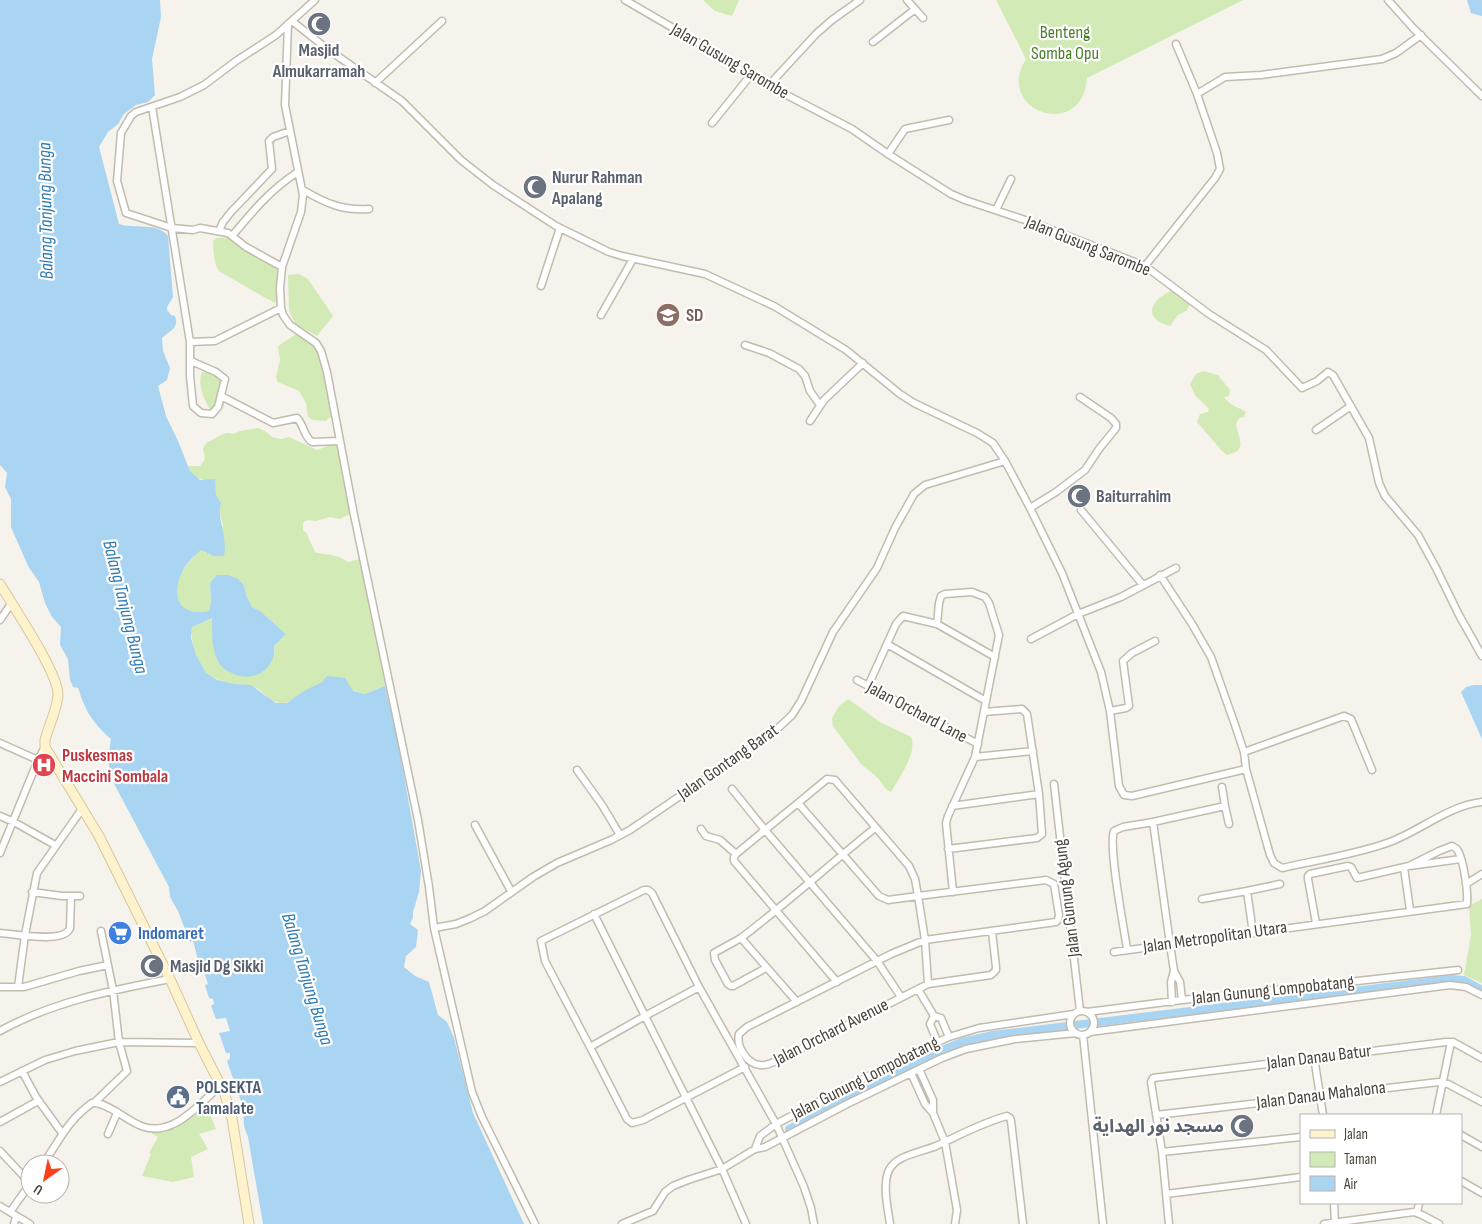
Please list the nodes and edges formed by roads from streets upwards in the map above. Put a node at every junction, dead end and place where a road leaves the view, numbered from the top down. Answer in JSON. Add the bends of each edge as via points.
{"nodes":[{"id":1,"x":315,"y":0,"type":"edge"},
{"id":2,"x":624,"y":0,"type":"edge"},
{"id":3,"x":643,"y":0,"type":"edge"},
{"id":4,"x":860,"y":0,"type":"edge"},
{"id":5,"x":907,"y":0,"type":"edge"},
{"id":6,"x":1388,"y":0,"type":"edge"},
{"id":7,"x":638,"y":7,"type":"junction"},
{"id":8,"x":914,"y":10,"type":"junction"},
{"id":9,"x":923,"y":18,"type":"dead end"},
{"id":10,"x":442,"y":21,"type":"dead end"},
{"id":11,"x":290,"y":23,"type":"junction"},
{"id":12,"x":1421,"y":35,"type":"junction"},
{"id":13,"x":873,"y":42,"type":"dead end"},
{"id":14,"x":1176,"y":44,"type":"dead end"},
{"id":15,"x":750,"y":76,"type":"junction"},
{"id":16,"x":375,"y":83,"type":"junction"},
{"id":17,"x":769,"y":85,"type":"junction"},
{"id":18,"x":1197,"y":94,"type":"junction"},
{"id":19,"x":1482,"y":96,"type":"edge"},
{"id":20,"x":152,"y":107,"type":"junction"},
{"id":21,"x":949,"y":120,"type":"dead end"},
{"id":22,"x":712,"y":123,"type":"dead end"},
{"id":23,"x":290,"y":131,"type":"junction"},
{"id":24,"x":888,"y":154,"type":"junction"},
{"id":25,"x":298,"y":172,"type":"junction"},
{"id":26,"x":1011,"y":179,"type":"dead end"},
{"id":27,"x":303,"y":190,"type":"junction"},
{"id":28,"x":369,"y":209,"type":"dead end"},
{"id":29,"x":996,"y":210,"type":"junction"},
{"id":30,"x":172,"y":228,"type":"junction"},
{"id":31,"x":560,"y":228,"type":"junction"},
{"id":32,"x":219,"y":231,"type":"junction"},
{"id":33,"x":232,"y":236,"type":"junction"},
{"id":34,"x":633,"y":259,"type":"junction"},
{"id":35,"x":1145,"y":266,"type":"junction"},
{"id":36,"x":282,"y":267,"type":"junction"},
{"id":37,"x":541,"y":286,"type":"dead end"},
{"id":38,"x":281,"y":308,"type":"junction"},
{"id":39,"x":601,"y":315,"type":"dead end"},
{"id":40,"x":190,"y":342,"type":"junction"},
{"id":41,"x":745,"y":345,"type":"dead end"},
{"id":42,"x":191,"y":361,"type":"junction"},
{"id":43,"x":863,"y":363,"type":"junction"},
{"id":44,"x":222,"y":396,"type":"junction"},
{"id":45,"x":1080,"y":397,"type":"dead end"},
{"id":46,"x":820,"y":404,"type":"junction"},
{"id":47,"x":1351,"y":406,"type":"junction"},
{"id":48,"x":810,"y":421,"type":"dead end"},
{"id":49,"x":1316,"y":430,"type":"dead end"},
{"id":50,"x":340,"y":441,"type":"junction"},
{"id":51,"x":1005,"y":461,"type":"junction"},
{"id":52,"x":1030,"y":508,"type":"junction"},
{"id":53,"x":1081,"y":510,"type":"dead end"},
{"id":54,"x":1176,"y":568,"type":"dead end"},
{"id":55,"x":1160,"y":575,"type":"junction"},
{"id":56,"x":0,"y":584,"type":"edge"},
{"id":57,"x":1144,"y":585,"type":"junction"},
{"id":58,"x":11,"y":604,"type":"junction"},
{"id":59,"x":1078,"y":614,"type":"junction"},
{"id":60,"x":0,"y":620,"type":"edge"},
{"id":61,"x":937,"y":624,"type":"junction"},
{"id":62,"x":1031,"y":639,"type":"dead end"},
{"id":63,"x":1155,"y":641,"type":"dead end"},
{"id":64,"x":887,"y":644,"type":"junction"},
{"id":65,"x":1482,"y":656,"type":"edge"},
{"id":66,"x":995,"y":657,"type":"junction"},
{"id":67,"x":857,"y":680,"type":"dead end"},
{"id":68,"x":868,"y":686,"type":"junction"},
{"id":69,"x":986,"y":701,"type":"junction"},
{"id":70,"x":1110,"y":711,"type":"junction"},
{"id":71,"x":984,"y":712,"type":"junction"},
{"id":72,"x":0,"y":743,"type":"edge"},
{"id":73,"x":978,"y":744,"type":"junction"},
{"id":74,"x":45,"y":747,"type":"junction"},
{"id":75,"x":1033,"y":751,"type":"junction"},
{"id":76,"x":1244,"y":752,"type":"junction"},
{"id":77,"x":975,"y":757,"type":"junction"},
{"id":78,"x":38,"y":760,"type":"junction"},
{"id":79,"x":1246,"y":769,"type":"junction"},
{"id":80,"x":577,"y":770,"type":"dead end"},
{"id":81,"x":1372,"y":770,"type":"dead end"},
{"id":82,"x":1054,"y":784,"type":"dead end"},
{"id":83,"x":1222,"y":787,"type":"dead end"},
{"id":84,"x":732,"y":789,"type":"dead end"},
{"id":85,"x":1039,"y":794,"type":"junction"},
{"id":86,"x":1482,"y":802,"type":"edge"},
{"id":87,"x":798,"y":803,"type":"junction"},
{"id":88,"x":952,"y":806,"type":"junction"},
{"id":89,"x":1225,"y":806,"type":"junction"},
{"id":90,"x":82,"y":809,"type":"junction"},
{"id":91,"x":0,"y":816,"type":"edge"},
{"id":92,"x":14,"y":822,"type":"junction"},
{"id":93,"x":1153,"y":822,"type":"junction"},
{"id":94,"x":1229,"y":824,"type":"dead end"},
{"id":95,"x":475,"y":825,"type":"dead end"},
{"id":96,"x":875,"y":828,"type":"junction"},
{"id":97,"x":701,"y":829,"type":"dead end"},
{"id":98,"x":766,"y":830,"type":"junction"},
{"id":99,"x":620,"y":835,"type":"junction"},
{"id":100,"x":55,"y":845,"type":"junction"},
{"id":101,"x":948,"y":849,"type":"junction"},
{"id":102,"x":0,"y":854,"type":"edge"},
{"id":103,"x":736,"y":854,"type":"junction"},
{"id":104,"x":842,"y":855,"type":"junction"},
{"id":105,"x":1461,"y":859,"type":"junction"},
{"id":106,"x":1407,"y":867,"type":"junction"},
{"id":107,"x":1482,"y":874,"type":"edge"},
{"id":108,"x":808,"y":882,"type":"junction"},
{"id":109,"x":1465,"y":882,"type":"junction"},
{"id":110,"x":1280,"y":884,"type":"dead end"},
{"id":111,"x":511,"y":891,"type":"junction"},
{"id":112,"x":1247,"y":891,"type":"junction"},
{"id":113,"x":32,"y":892,"type":"junction"},
{"id":114,"x":953,"y":892,"type":"junction"},
{"id":115,"x":71,"y":896,"type":"junction"},
{"id":116,"x":80,"y":896,"type":"dead end"},
{"id":117,"x":918,"y":896,"type":"junction"},
{"id":118,"x":1202,"y":899,"type":"dead end"},
{"id":119,"x":1410,"y":910,"type":"junction"},
{"id":120,"x":776,"y":911,"type":"junction"},
{"id":121,"x":594,"y":914,"type":"junction"},
{"id":122,"x":1316,"y":923,"type":"junction"},
{"id":123,"x":434,"y":928,"type":"junction"},
{"id":124,"x":101,"y":931,"type":"dead end"},
{"id":125,"x":992,"y":932,"type":"junction"},
{"id":126,"x":0,"y":933,"type":"edge"},
{"id":127,"x":1253,"y":933,"type":"junction"},
{"id":128,"x":25,"y":935,"type":"junction"},
{"id":129,"x":741,"y":938,"type":"junction"},
{"id":130,"x":925,"y":940,"type":"junction"},
{"id":131,"x":1170,"y":944,"type":"junction"},
{"id":132,"x":1127,"y":949,"type":"junction"},
{"id":133,"x":1114,"y":952,"type":"dead end"},
{"id":134,"x":877,"y":961,"type":"junction"},
{"id":135,"x":108,"y":965,"type":"junction"},
{"id":136,"x":766,"y":968,"type":"junction"},
{"id":137,"x":1174,"y":970,"type":"junction"},
{"id":138,"x":1458,"y":970,"type":"dead end"},
{"id":139,"x":170,"y":978,"type":"junction"},
{"id":140,"x":838,"y":982,"type":"junction"},
{"id":141,"x":928,"y":984,"type":"junction"},
{"id":142,"x":0,"y":987,"type":"edge"},
{"id":143,"x":18,"y":987,"type":"junction"},
{"id":144,"x":700,"y":987,"type":"junction"},
{"id":145,"x":113,"y":990,"type":"junction"},
{"id":146,"x":918,"y":990,"type":"junction"},
{"id":147,"x":1482,"y":995,"type":"edge"},
{"id":148,"x":901,"y":997,"type":"junction"},
{"id":149,"x":1182,"y":1000,"type":"junction"},
{"id":150,"x":797,"y":1002,"type":"junction"},
{"id":151,"x":1172,"y":1002,"type":"junction"},
{"id":152,"x":1081,"y":1014,"type":"junction"},
{"id":153,"x":645,"y":1016,"type":"junction"},
{"id":154,"x":934,"y":1016,"type":"junction"},
{"id":155,"x":0,"y":1031,"type":"edge"},
{"id":156,"x":1083,"y":1032,"type":"junction"},
{"id":157,"x":949,"y":1037,"type":"junction"},
{"id":158,"x":937,"y":1041,"type":"junction"},
{"id":159,"x":119,"y":1042,"type":"junction"},
{"id":160,"x":1451,"y":1042,"type":"junction"},
{"id":161,"x":199,"y":1043,"type":"junction"},
{"id":162,"x":590,"y":1047,"type":"junction"},
{"id":163,"x":1314,"y":1057,"type":"junction"},
{"id":164,"x":1482,"y":1058,"type":"edge"},
{"id":165,"x":746,"y":1067,"type":"junction"},
{"id":166,"x":919,"y":1069,"type":"junction"},
{"id":167,"x":22,"y":1071,"type":"junction"},
{"id":168,"x":911,"y":1073,"type":"junction"},
{"id":169,"x":0,"y":1082,"type":"edge"},
{"id":170,"x":1444,"y":1082,"type":"junction"},
{"id":171,"x":221,"y":1085,"type":"junction"},
{"id":172,"x":1320,"y":1095,"type":"junction"},
{"id":173,"x":687,"y":1098,"type":"junction"},
{"id":174,"x":38,"y":1101,"type":"junction"},
{"id":175,"x":95,"y":1102,"type":"junction"},
{"id":176,"x":1482,"y":1102,"type":"edge"},
{"id":177,"x":117,"y":1113,"type":"junction"},
{"id":178,"x":933,"y":1113,"type":"junction"},
{"id":179,"x":1322,"y":1114,"type":"edge"},
{"id":180,"x":1436,"y":1114,"type":"edge"},
{"id":181,"x":1156,"y":1115,"type":"junction"},
{"id":182,"x":0,"y":1122,"type":"edge"},
{"id":183,"x":776,"y":1124,"type":"junction"},
{"id":184,"x":62,"y":1133,"type":"junction"},
{"id":185,"x":108,"y":1134,"type":"dead end"},
{"id":186,"x":1462,"y":1136,"type":"edge"},
{"id":187,"x":781,"y":1137,"type":"junction"},
{"id":188,"x":1300,"y":1137,"type":"edge"},
{"id":189,"x":945,"y":1142,"type":"junction"},
{"id":190,"x":1482,"y":1147,"type":"edge"},
{"id":191,"x":755,"y":1149,"type":"junction"},
{"id":192,"x":0,"y":1151,"type":"edge"},
{"id":193,"x":1162,"y":1152,"type":"junction"},
{"id":194,"x":50,"y":1154,"type":"edge"},
{"id":195,"x":722,"y":1169,"type":"junction"},
{"id":196,"x":20,"y":1173,"type":"edge"},
{"id":197,"x":1300,"y":1177,"type":"edge"},
{"id":198,"x":1462,"y":1182,"type":"edge"},
{"id":199,"x":1482,"y":1193,"type":"edge"},
{"id":200,"x":1166,"y":1194,"type":"junction"},
{"id":201,"x":20,"y":1202,"type":"edge"},
{"id":202,"x":1334,"y":1204,"type":"edge"},
{"id":203,"x":1419,"y":1204,"type":"edge"},
{"id":204,"x":0,"y":1206,"type":"edge"},
{"id":205,"x":1417,"y":1212,"type":"junction"},
{"id":206,"x":13,"y":1214,"type":"junction"},
{"id":207,"x":1335,"y":1223,"type":"edge"},
{"id":208,"x":14,"y":1224,"type":"edge"},
{"id":209,"x":30,"y":1224,"type":"edge"},
{"id":210,"x":249,"y":1224,"type":"edge"},
{"id":211,"x":535,"y":1224,"type":"edge"},
{"id":212,"x":622,"y":1224,"type":"edge"},
{"id":213,"x":746,"y":1224,"type":"edge"},
{"id":214,"x":814,"y":1224,"type":"edge"},
{"id":215,"x":890,"y":1224,"type":"edge"},
{"id":216,"x":955,"y":1224,"type":"edge"},
{"id":217,"x":1023,"y":1224,"type":"edge"},
{"id":218,"x":1103,"y":1224,"type":"edge"},
{"id":219,"x":1169,"y":1224,"type":"edge"},
{"id":220,"x":1324,"y":1224,"type":"edge"},
{"id":221,"x":1439,"y":1224,"type":"edge"}],
"edges":[{"from":1,"to":11,"type":"street"},
{"from":2,"to":7,"type":"street","name":"Jalan Gusung Sarombe"},
{"from":3,"to":7,"type":"street"},
{"from":4,"to":17,"type":"street","via":[[816,34]]},
{"from":5,"to":8,"type":"street"},
{"from":6,"to":12,"type":"street"},
{"from":7,"to":15,"type":"street","name":"Jalan Gusung Sarombe"},
{"from":8,"to":9,"type":"street"},
{"from":8,"to":13,"type":"street"},
{"from":10,"to":16,"type":"street"},
{"from":11,"to":16,"type":"street"},
{"from":11,"to":20,"type":"street","via":[[204,85]]},
{"from":11,"to":23,"type":"street","via":[[285,91]]},
{"from":12,"to":18,"type":"street","via":[[1382,59],[1225,77]]},
{"from":12,"to":19,"type":"street"},
{"from":14,"to":18,"type":"street"},
{"from":15,"to":17,"type":"street","name":"Jalan Gusung Sarombe"},
{"from":15,"to":22,"type":"street"},
{"from":16,"to":31,"type":"street","via":[[402,101],[476,172]]},
{"from":17,"to":24,"type":"street","name":"Jalan Gusung Sarombe","via":[[852,129]]},
{"from":18,"to":35,"type":"street","via":[[1220,169]]},
{"from":20,"to":30,"type":"street"},
{"from":20,"to":30,"type":"street","via":[[132,116],[122,134],[117,181],[126,213]]},
{"from":21,"to":24,"type":"street","via":[[905,129]]},
{"from":23,"to":25,"type":"street"},
{"from":23,"to":32,"type":"street","via":[[269,141],[272,169],[231,212]]},
{"from":24,"to":29,"type":"street","name":"Jalan Gusung Sarombe","via":[[951,194]]},
{"from":25,"to":27,"type":"street"},
{"from":25,"to":33,"type":"street","via":[[255,208]]},
{"from":26,"to":29,"type":"street"},
{"from":27,"to":28,"type":"street","via":[[342,208]]},
{"from":27,"to":36,"type":"street","via":[[301,212]]},
{"from":29,"to":35,"type":"street","name":"Jalan Gusung Sarombe"},
{"from":30,"to":32,"type":"street"},
{"from":30,"to":40,"type":"street"},
{"from":31,"to":34,"type":"street","via":[[609,252]]},
{"from":31,"to":37,"type":"street"},
{"from":32,"to":33,"type":"street"},
{"from":33,"to":36,"type":"street"},
{"from":34,"to":39,"type":"street"},
{"from":34,"to":43,"type":"street","via":[[690,270],[721,280],[774,306]]},
{"from":35,"to":47,"type":"street","name":"Jalan Gusung Sarombe","via":[[1209,314],[1266,350],[1302,388],[1328,372],[1333,375]]},
{"from":36,"to":38,"type":"street"},
{"from":38,"to":40,"type":"street","via":[[215,341]]},
{"from":38,"to":50,"type":"street","via":[[286,320],[316,343],[321,351]]},
{"from":40,"to":42,"type":"street"},
{"from":41,"to":46,"type":"street","via":[[799,369]]},
{"from":42,"to":44,"type":"street","via":[[224,376]]},
{"from":42,"to":44,"type":"street","via":[[195,408],[212,414]]},
{"from":43,"to":46,"type":"street"},
{"from":43,"to":51,"type":"street","via":[[914,403],[987,438]]},
{"from":44,"to":50,"type":"street","via":[[273,423],[297,418],[312,442]]},
{"from":45,"to":52,"type":"street","via":[[1111,418],[1116,428],[1085,470]]},
{"from":46,"to":48,"type":"street"},
{"from":47,"to":49,"type":"street"},
{"from":47,"to":65,"type":"street","name":"Jalan Gusung Sarombe","via":[[1369,438],[1385,496],[1418,536]]},
{"from":50,"to":123,"type":"street","via":[[418,820]]},
{"from":51,"to":52,"type":"street"},
{"from":51,"to":99,"type":"street","name":"Jalan Gontang Barat","via":[[925,485],[917,491],[877,568],[833,632],[792,715],[774,732]]},
{"from":52,"to":59,"type":"street"},
{"from":53,"to":57,"type":"street"},
{"from":54,"to":55,"type":"street"},
{"from":55,"to":57,"type":"street"},
{"from":55,"to":76,"type":"street","via":[[1211,657]]},
{"from":56,"to":58,"type":"street"},
{"from":57,"to":59,"type":"street"},
{"from":58,"to":60,"type":"street"},
{"from":58,"to":74,"type":"street","via":[[42,654],[58,689]]},
{"from":59,"to":62,"type":"street"},
{"from":59,"to":70,"type":"street","via":[[1102,672]]},
{"from":61,"to":64,"type":"street","via":[[903,616]]},
{"from":61,"to":66,"type":"street"},
{"from":61,"to":66,"type":"street","via":[[941,596],[972,592],[985,597],[998,629]]},
{"from":63,"to":70,"type":"street","via":[[1123,661],[1129,706]]},
{"from":64,"to":68,"type":"street"},
{"from":64,"to":69,"type":"street"},
{"from":66,"to":69,"type":"street"},
{"from":67,"to":68,"type":"street","name":"Jalan Orchard Lane"},
{"from":68,"to":73,"type":"street","name":"Jalan Orchard Lane"},
{"from":69,"to":71,"type":"street"},
{"from":70,"to":79,"type":"street","via":[[1118,780],[1124,795],[1132,796]]},
{"from":71,"to":73,"type":"street"},
{"from":71,"to":75,"type":"street","via":[[1026,711]]},
{"from":72,"to":78,"type":"street"},
{"from":73,"to":77,"type":"street"},
{"from":74,"to":78,"type":"street"},
{"from":74,"to":90,"type":"street"},
{"from":75,"to":77,"type":"street"},
{"from":75,"to":85,"type":"street"},
{"from":76,"to":79,"type":"street"},
{"from":76,"to":81,"type":"street","via":[[1344,716],[1351,719]]},
{"from":77,"to":88,"type":"street"},
{"from":78,"to":92,"type":"street"},
{"from":79,"to":86,"type":"street","via":[[1270,855],[1282,868],[1388,843],[1458,809]]},
{"from":80,"to":99,"type":"street"},
{"from":82,"to":152,"type":"street","name":"Jalan Gunung Agung"},
{"from":83,"to":89,"type":"street"},
{"from":84,"to":98,"type":"street"},
{"from":85,"to":88,"type":"street"},
{"from":85,"to":101,"type":"street","via":[[1040,836]]},
{"from":87,"to":96,"type":"street","via":[[823,782],[832,779]]},
{"from":87,"to":98,"type":"street"},
{"from":87,"to":104,"type":"street"},
{"from":88,"to":101,"type":"street","via":[[946,823]]},
{"from":89,"to":93,"type":"street"},
{"from":89,"to":94,"type":"street"},
{"from":90,"to":100,"type":"street"},
{"from":90,"to":139,"type":"street","via":[[100,836]]},
{"from":91,"to":92,"type":"street"},
{"from":92,"to":100,"type":"street"},
{"from":92,"to":102,"type":"street"},
{"from":93,"to":131,"type":"street"},
{"from":93,"to":132,"type":"street","via":[[1123,827],[1114,831],[1112,838]]},
{"from":95,"to":111,"type":"street"},
{"from":96,"to":104,"type":"street"},
{"from":96,"to":117,"type":"street","via":[[913,872]]},
{"from":97,"to":103,"type":"street","via":[[706,836],[720,840]]},
{"from":98,"to":103,"type":"street"},
{"from":98,"to":108,"type":"street"},
{"from":99,"to":111,"type":"street","name":"Jalan Gontang Barat","via":[[557,863]]},
{"from":100,"to":113,"type":"street","via":[[37,873]]},
{"from":101,"to":114,"type":"street"},
{"from":103,"to":120,"type":"street","via":[[734,861]]},
{"from":104,"to":108,"type":"street"},
{"from":104,"to":117,"type":"street","via":[[883,899]]},
{"from":105,"to":106,"type":"street"},
{"from":105,"to":106,"type":"street","via":[[1458,850],[1452,846]]},
{"from":105,"to":109,"type":"street"},
{"from":106,"to":119,"type":"street"},
{"from":106,"to":122,"type":"street","via":[[1357,878],[1348,866],[1308,875]]},
{"from":107,"to":109,"type":"street"},
{"from":108,"to":120,"type":"street"},
{"from":108,"to":134,"type":"street"},
{"from":109,"to":119,"type":"street","name":"Jalan Metropolitan Utara","via":[[1466,905]]},
{"from":110,"to":112,"type":"street"},
{"from":111,"to":123,"type":"street","name":"Jalan Gontang Barat","via":[[471,918]]},
{"from":112,"to":118,"type":"street"},
{"from":112,"to":127,"type":"street"},
{"from":113,"to":115,"type":"street"},
{"from":113,"to":128,"type":"street"},
{"from":114,"to":117,"type":"street"},
{"from":114,"to":125,"type":"street","name":"Jalan Orchard Avenue","via":[[1046,880],[1054,884],[1059,915],[1056,922]]},
{"from":115,"to":116,"type":"street"},
{"from":115,"to":128,"type":"street","via":[[67,934],[53,937]]},
{"from":117,"to":130,"type":"street"},
{"from":119,"to":122,"type":"street","name":"Jalan Metropolitan Utara"},
{"from":120,"to":129,"type":"street"},
{"from":120,"to":140,"type":"street"},
{"from":121,"to":144,"type":"street","via":[[650,890]]},
{"from":121,"to":153,"type":"street"},
{"from":121,"to":162,"type":"street","via":[[543,939],[540,944],[545,962]]},
{"from":122,"to":127,"type":"street","name":"Jalan Metropolitan Utara"},
{"from":123,"to":211,"type":"street","via":[[472,1092]]},
{"from":124,"to":135,"type":"street"},
{"from":125,"to":130,"type":"street","name":"Jalan Orchard Avenue"},
{"from":125,"to":141,"type":"street","via":[[996,970],[992,975]]},
{"from":126,"to":128,"type":"street"},
{"from":127,"to":131,"type":"street","name":"Jalan Metropolitan Utara"},
{"from":128,"to":143,"type":"street"},
{"from":129,"to":136,"type":"street"},
{"from":129,"to":136,"type":"street","via":[[714,953],[728,984],[733,986]]},
{"from":130,"to":134,"type":"street","name":"Jalan Orchard Avenue"},
{"from":130,"to":141,"type":"street"},
{"from":131,"to":132,"type":"street","name":"Jalan Metropolitan Utara"},
{"from":131,"to":137,"type":"street"},
{"from":132,"to":133,"type":"street","name":"Jalan Metropolitan Utara"},
{"from":134,"to":140,"type":"street","name":"Jalan Orchard Avenue"},
{"from":134,"to":148,"type":"street"},
{"from":135,"to":143,"type":"street"},
{"from":135,"to":145,"type":"street"},
{"from":136,"to":150,"type":"street"},
{"from":137,"to":149,"type":"street","via":[[1180,982]]},
{"from":137,"to":151,"type":"street"},
{"from":138,"to":149,"type":"street","name":"Jalan Gunung Lompobatang"},
{"from":139,"to":145,"type":"street"},
{"from":139,"to":161,"type":"street"},
{"from":140,"to":150,"type":"street","name":"Jalan Orchard Avenue"},
{"from":141,"to":146,"type":"street","name":"Jalan Orchard Avenue"},
{"from":142,"to":143,"type":"street"},
{"from":144,"to":153,"type":"street"},
{"from":144,"to":165,"type":"street"},
{"from":145,"to":155,"type":"street","via":[[36,1013]]},
{"from":145,"to":159,"type":"street"},
{"from":146,"to":148,"type":"street","name":"Jalan Orchard Avenue"},
{"from":146,"to":154,"type":"street"},
{"from":147,"to":156,"type":"street","name":"Jalan Gunung Lompobatang","via":[[1466,987],[1450,985]]},
{"from":148,"to":150,"type":"street","name":"Jalan Orchard Avenue","via":[[776,1061],[763,1066],[752,1062],[739,1043],[741,1030]]},
{"from":149,"to":151,"type":"street","name":"Jalan Gunung Lompobatang"},
{"from":151,"to":152,"type":"street","name":"Jalan Gunung Lompobatang"},
{"from":152,"to":156,"type":"street","via":[[1070,1024]]},
{"from":152,"to":156,"type":"street","via":[[1094,1022]]},
{"from":152,"to":157,"type":"street","name":"Jalan Gunung Lompobatang","via":[[979,1028]]},
{"from":153,"to":162,"type":"street"},
{"from":153,"to":173,"type":"street"},
{"from":154,"to":157,"type":"street","via":[[941,1018]]},
{"from":154,"to":158,"type":"street","via":[[930,1024]]},
{"from":156,"to":166,"type":"street","name":"Jalan Gunung Lompobatang","via":[[989,1044],[942,1058]]},
{"from":156,"to":218,"type":"street"},
{"from":157,"to":158,"type":"street","name":"Jalan Gunung Lompobatang"},
{"from":158,"to":183,"type":"street","name":"Jalan Gunung Lompobatang"},
{"from":159,"to":161,"type":"street"},
{"from":159,"to":167,"type":"street","via":[[60,1055]]},
{"from":159,"to":175,"type":"street","via":[[127,1071]]},
{"from":160,"to":163,"type":"street","name":"Jalan Danau Batur"},
{"from":160,"to":164,"type":"street"},
{"from":160,"to":170,"type":"street"},
{"from":161,"to":171,"type":"street"},
{"from":162,"to":173,"type":"street","via":[[630,1122],[643,1120]]},
{"from":163,"to":172,"type":"street"},
{"from":163,"to":181,"type":"street","name":"Jalan Danau Batur","via":[[1152,1079]]},
{"from":165,"to":173,"type":"street"},
{"from":165,"to":183,"type":"street"},
{"from":166,"to":168,"type":"street","name":"Jalan Gunung Lompobatang"},
{"from":166,"to":178,"type":"street","via":[[933,1100]]},
{"from":167,"to":169,"type":"street"},
{"from":167,"to":174,"type":"street"},
{"from":168,"to":178,"type":"street","via":[[925,1104]]},
{"from":168,"to":187,"type":"street","name":"Jalan Gunung Lompobatang"},
{"from":170,"to":172,"type":"street","name":"Jalan Danau Mahalona"},
{"from":170,"to":176,"type":"street"},
{"from":170,"to":180,"type":"street"},
{"from":171,"to":177,"type":"street","via":[[170,1127],[145,1128]]},
{"from":171,"to":210,"type":"street","via":[[229,1102]]},
{"from":172,"to":179,"type":"street"},
{"from":172,"to":181,"type":"street","name":"Jalan Danau Mahalona"},
{"from":173,"to":195,"type":"street"},
{"from":174,"to":182,"type":"street"},
{"from":174,"to":184,"type":"street"},
{"from":175,"to":177,"type":"street"},
{"from":175,"to":184,"type":"street","via":[[79,1112]]},
{"from":177,"to":185,"type":"street"},
{"from":178,"to":189,"type":"street"},
{"from":181,"to":193,"type":"street"},
{"from":183,"to":187,"type":"street","name":"Jalan Gunung Lompobatang"},
{"from":183,"to":191,"type":"street","via":[[760,1136]]},
{"from":184,"to":194,"type":"street"},
{"from":186,"to":190,"type":"street"},
{"from":187,"to":191,"type":"street"},
{"from":187,"to":214,"type":"street","via":[[804,1187]]},
{"from":188,"to":193,"type":"street"},
{"from":189,"to":215,"type":"street","via":[[903,1158],[892,1166],[886,1185]]},
{"from":189,"to":216,"type":"street","via":[[957,1210]]},
{"from":189,"to":217,"type":"street","via":[[980,1124],[1009,1117]]},
{"from":191,"to":195,"type":"street"},
{"from":192,"to":196,"type":"street"},
{"from":193,"to":200,"type":"street"},
{"from":195,"to":212,"type":"street","via":[[673,1186],[653,1211]]},
{"from":195,"to":213,"type":"street"},
{"from":197,"to":200,"type":"street"},
{"from":198,"to":199,"type":"street"},
{"from":200,"to":219,"type":"street"},
{"from":201,"to":206,"type":"street"},
{"from":202,"to":207,"type":"street"},
{"from":203,"to":205,"type":"street"},
{"from":204,"to":206,"type":"street"},
{"from":205,"to":207,"type":"street"},
{"from":205,"to":221,"type":"street"},
{"from":206,"to":208,"type":"street"},
{"from":206,"to":209,"type":"street"},
{"from":207,"to":220,"type":"street"}]}
